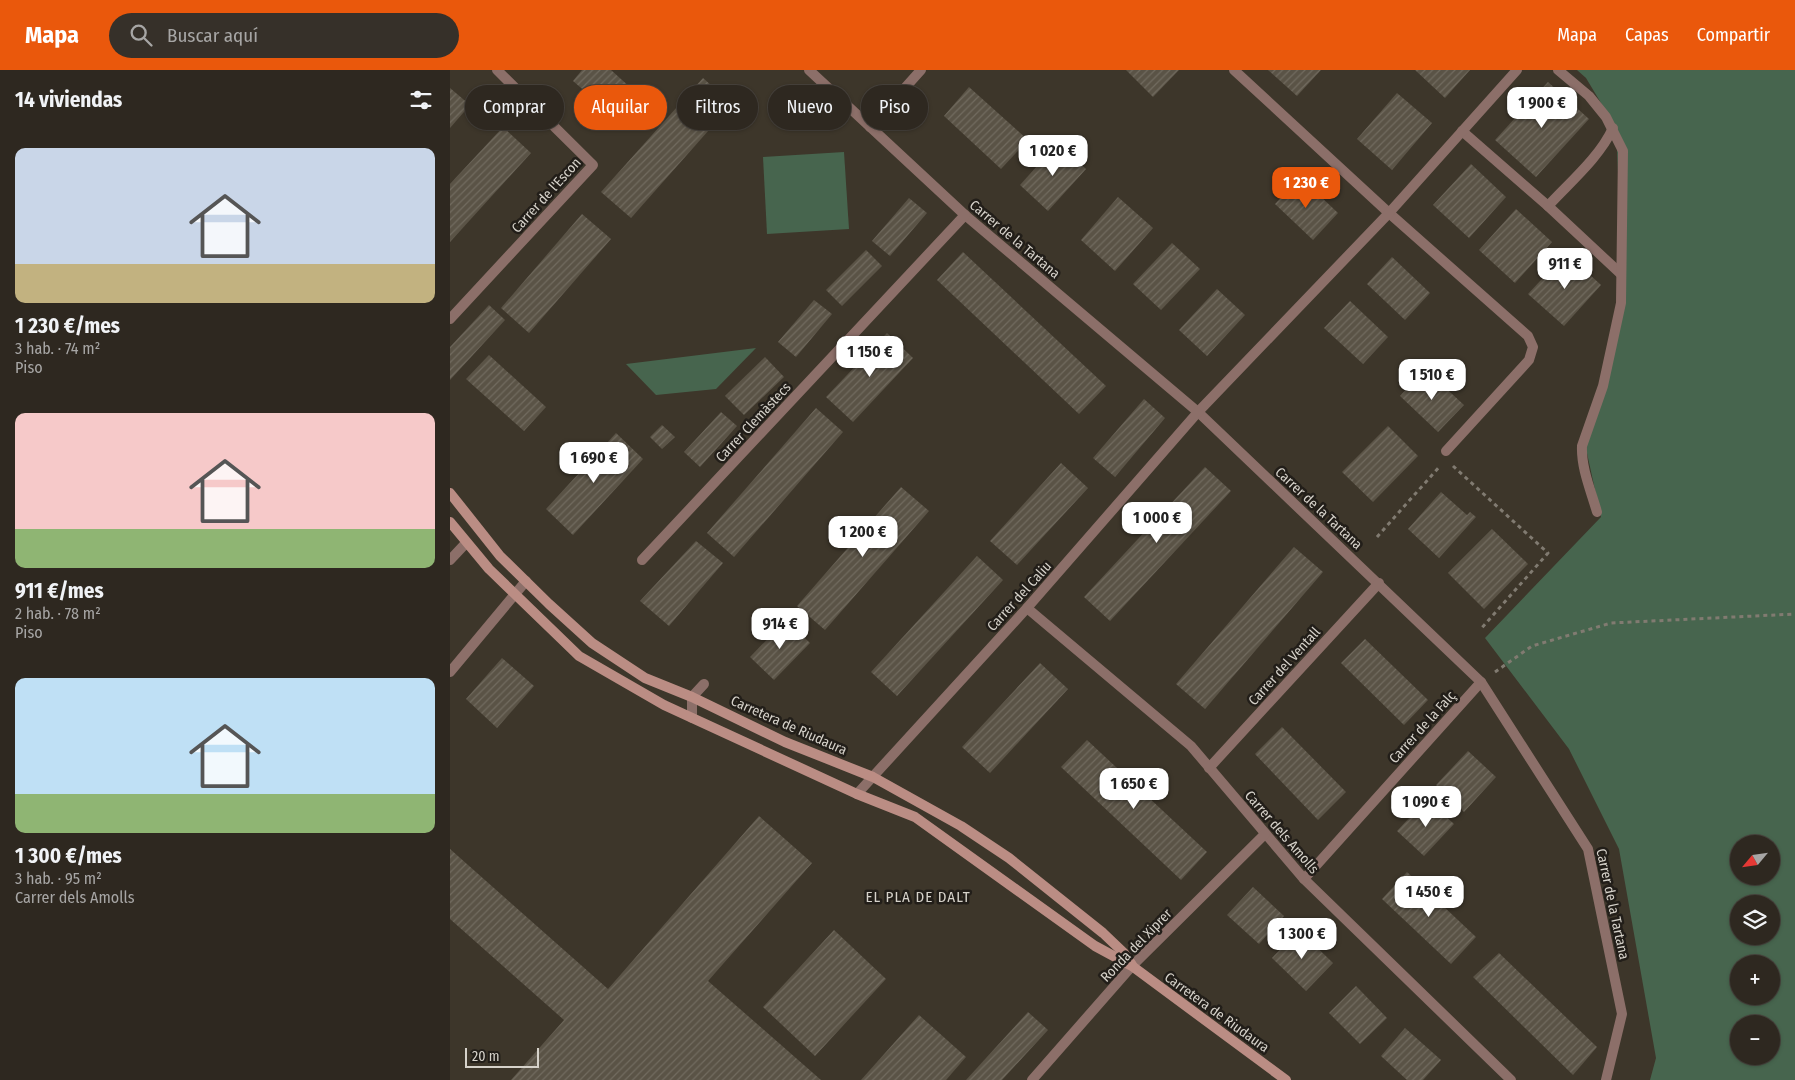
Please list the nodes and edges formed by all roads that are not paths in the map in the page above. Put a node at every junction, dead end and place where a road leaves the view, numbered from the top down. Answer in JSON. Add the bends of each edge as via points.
{"nodes":[{"id":1,"x":497,"y":70,"type":"edge"},
{"id":2,"x":809,"y":70,"type":"edge"},
{"id":3,"x":920,"y":70,"type":"edge"},
{"id":4,"x":1234,"y":70,"type":"edge"},
{"id":5,"x":1517,"y":70,"type":"edge"},
{"id":6,"x":1558,"y":70,"type":"edge"},
{"id":7,"x":907,"y":85,"type":"edge"},
{"id":8,"x":861,"y":119,"type":"edge"},
{"id":9,"x":1612,"y":128,"type":"junction"},
{"id":10,"x":873,"y":130,"type":"edge"},
{"id":11,"x":1462,"y":131,"type":"junction"},
{"id":12,"x":1548,"y":206,"type":"junction"},
{"id":13,"x":1389,"y":213,"type":"junction"},
{"id":14,"x":965,"y":215,"type":"junction"},
{"id":15,"x":1621,"y":274,"type":"junction"},
{"id":16,"x":450,"y":319,"type":"edge"},
{"id":17,"x":1198,"y":412,"type":"junction"},
{"id":18,"x":1446,"y":451,"type":"dead end"},
{"id":19,"x":450,"y":493,"type":"edge"},
{"id":20,"x":1597,"y":512,"type":"dead end"},
{"id":21,"x":450,"y":522,"type":"edge"},
{"id":22,"x":466,"y":543,"type":"junction"},
{"id":23,"x":450,"y":560,"type":"edge"},
{"id":24,"x":642,"y":560,"type":"dead end"},
{"id":25,"x":526,"y":581,"type":"junction"},
{"id":26,"x":1379,"y":583,"type":"junction"},
{"id":27,"x":515,"y":594,"type":"junction"},
{"id":28,"x":1027,"y":608,"type":"junction"},
{"id":29,"x":450,"y":672,"type":"edge"},
{"id":30,"x":1481,"y":682,"type":"junction"},
{"id":31,"x":704,"y":684,"type":"dead end"},
{"id":32,"x":692,"y":697,"type":"junction"},
{"id":33,"x":692,"y":718,"type":"junction"},
{"id":34,"x":1209,"y":768,"type":"junction"},
{"id":35,"x":873,"y":777,"type":"junction"},
{"id":36,"x":856,"y":794,"type":"junction"},
{"id":37,"x":1265,"y":834,"type":"junction"},
{"id":38,"x":1304,"y":879,"type":"junction"},
{"id":39,"x":1132,"y":966,"type":"junction"},
{"id":40,"x":1032,"y":1080,"type":"edge"},
{"id":41,"x":1286,"y":1080,"type":"edge"},
{"id":42,"x":1511,"y":1080,"type":"edge"},
{"id":43,"x":1606,"y":1080,"type":"edge"}],
"edges":[{"from":1,"to":16,"type":"street","name":"Carrer de l'Escon","via":[[593,165]]},
{"from":2,"to":8,"type":"street","name":"Carrer de la Tartana"},
{"from":3,"to":7,"type":"street"},
{"from":4,"to":13,"type":"street"},
{"from":5,"to":11,"type":"street","name":"Carrer del Caliu"},
{"from":6,"to":9,"type":"street","via":[[1589,96]]},
{"from":9,"to":12,"type":"street","via":[[1594,156]]},
{"from":9,"to":15,"type":"street","via":[[1623,151]]},
{"from":10,"to":14,"type":"street","name":"Carrer de la Tartana"},
{"from":11,"to":12,"type":"street"},
{"from":11,"to":13,"type":"street","name":"Carrer del Caliu"},
{"from":12,"to":15,"type":"street"},
{"from":13,"to":17,"type":"street","name":"Carrer del Caliu"},
{"from":13,"to":18,"type":"street","via":[[1528,336],[1533,347],[1529,360]]},
{"from":14,"to":17,"type":"street","name":"Carrer de la Tartana"},
{"from":14,"to":24,"type":"street","name":"Carrer Clemàstecs"},
{"from":15,"to":20,"type":"street","via":[[1621,303],[1603,386],[1582,446],[1585,471]]},
{"from":17,"to":26,"type":"street","name":"Carrer de la Tartana"},
{"from":17,"to":28,"type":"street","name":"Carrer del Caliu"},
{"from":19,"to":25,"type":"street","name":"Carretera de Riudaura","via":[[500,556]]},
{"from":21,"to":22,"type":"street","name":"Carretera de Riudaura"},
{"from":22,"to":23,"type":"street"},
{"from":22,"to":27,"type":"street","name":"Carretera de Riudaura"},
{"from":25,"to":27,"type":"street"},
{"from":25,"to":32,"type":"street","name":"Carretera de Riudaura","via":[[592,642],[646,678]]},
{"from":26,"to":30,"type":"street","name":"Carrer de la Tartana"},
{"from":26,"to":34,"type":"street","name":"Carrer del Ventall"},
{"from":27,"to":29,"type":"street"},
{"from":27,"to":33,"type":"street","name":"Carretera de Riudaura","via":[[579,656]]},
{"from":28,"to":34,"type":"street","name":"Carrer dels Amolls","via":[[1190,746]]},
{"from":28,"to":35,"type":"street","name":"Carrer del Caliu"},
{"from":30,"to":38,"type":"street","name":"Carrer de la Falç"},
{"from":30,"to":43,"type":"street","name":"Carrer de la Tartana","via":[[1588,849],[1622,1014]]},
{"from":31,"to":32,"type":"street"},
{"from":32,"to":33,"type":"street"},
{"from":32,"to":35,"type":"street","name":"Carretera de Riudaura","via":[[785,742]]},
{"from":33,"to":36,"type":"street","name":"Carretera de Riudaura"},
{"from":34,"to":37,"type":"street","name":"Carrer dels Amolls"},
{"from":35,"to":36,"type":"street","name":"Carrer del Caliu"},
{"from":35,"to":39,"type":"street","name":"Carretera de Riudaura","via":[[961,826],[1009,858],[1103,933]]},
{"from":36,"to":39,"type":"street","name":"Carretera de Riudaura","via":[[915,817],[1096,946]]},
{"from":37,"to":38,"type":"street","name":"Carrer dels Amolls"},
{"from":37,"to":39,"type":"street","name":"Ronda del Xiprer"},
{"from":38,"to":42,"type":"street","name":"Carrer dels Amolls"},
{"from":39,"to":40,"type":"street","name":"Ronda del Xiprer"},
{"from":39,"to":41,"type":"street","name":"Carretera de Riudaura"}]}
